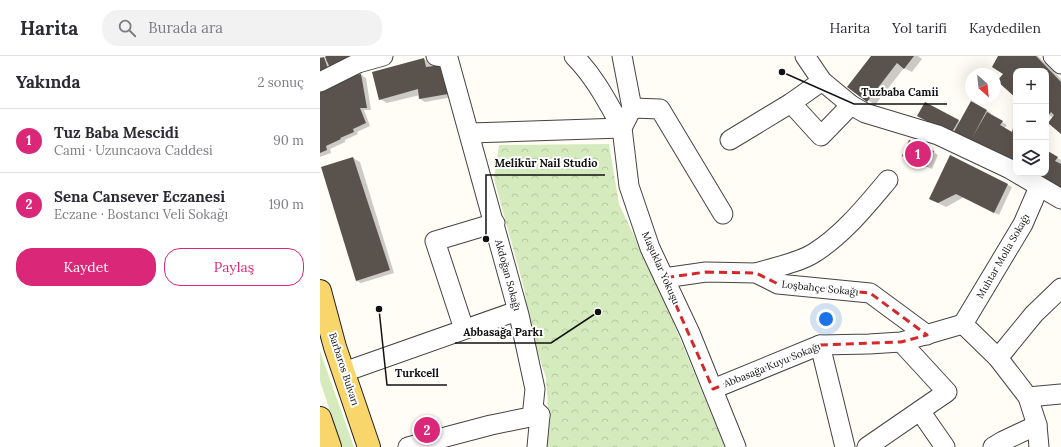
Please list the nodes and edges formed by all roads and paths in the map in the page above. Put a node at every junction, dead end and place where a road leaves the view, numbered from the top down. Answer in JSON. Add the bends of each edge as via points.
{"nodes":[{"id":1,"x":383,"y":56,"type":"edge"},
{"id":2,"x":574,"y":56,"type":"edge"},
{"id":3,"x":622,"y":56,"type":"edge"},
{"id":4,"x":635,"y":56,"type":"edge"},
{"id":5,"x":805,"y":56,"type":"edge"},
{"id":6,"x":1053,"y":56,"type":"edge"},
{"id":7,"x":442,"y":57,"type":"edge"},
{"id":8,"x":1061,"y":64,"type":"edge"},
{"id":9,"x":822,"y":81,"type":"junction"},
{"id":10,"x":320,"y":82,"type":"edge"},
{"id":11,"x":628,"y":84,"type":"junction"},
{"id":12,"x":791,"y":103,"type":"junction"},
{"id":13,"x":851,"y":105,"type":"junction"},
{"id":14,"x":632,"y":108,"type":"junction"},
{"id":15,"x":622,"y":128,"type":"junction"},
{"id":16,"x":470,"y":132,"type":"junction"},
{"id":17,"x":730,"y":140,"type":"dead end"},
{"id":18,"x":888,"y":180,"type":"dead end"},
{"id":19,"x":1039,"y":187,"type":"junction"},
{"id":20,"x":1061,"y":199,"type":"edge"},
{"id":21,"x":723,"y":214,"type":"dead end"},
{"id":22,"x":495,"y":223,"type":"junction"},
{"id":23,"x":756,"y":272,"type":"junction"},
{"id":24,"x":664,"y":278,"type":"junction"},
{"id":25,"x":1061,"y":288,"type":"edge"},
{"id":26,"x":320,"y":291,"type":"edge"},
{"id":27,"x":517,"y":311,"type":"junction"},
{"id":28,"x":963,"y":324,"type":"junction"},
{"id":29,"x":464,"y":329,"type":"junction"},
{"id":30,"x":928,"y":335,"type":"junction"},
{"id":31,"x":328,"y":341,"type":"edge"},
{"id":32,"x":901,"y":342,"type":"junction"},
{"id":33,"x":820,"y":345,"type":"junction"},
{"id":34,"x":998,"y":358,"type":"junction"},
{"id":35,"x":344,"y":372,"type":"junction"},
{"id":36,"x":713,"y":389,"type":"junction"},
{"id":37,"x":1061,"y":394,"type":"edge"},
{"id":38,"x":1028,"y":397,"type":"junction"},
{"id":39,"x":920,"y":410,"type":"junction"},
{"id":40,"x":540,"y":415,"type":"junction"},
{"id":41,"x":320,"y":418,"type":"edge"},
{"id":42,"x":1037,"y":425,"type":"junction"},
{"id":43,"x":330,"y":447,"type":"edge"},
{"id":44,"x":369,"y":447,"type":"edge"},
{"id":45,"x":408,"y":447,"type":"edge"},
{"id":46,"x":537,"y":447,"type":"edge"},
{"id":47,"x":736,"y":447,"type":"edge"},
{"id":48,"x":846,"y":447,"type":"edge"},
{"id":49,"x":867,"y":447,"type":"edge"},
{"id":50,"x":945,"y":447,"type":"edge"},
{"id":51,"x":993,"y":447,"type":"edge"},
{"id":52,"x":1039,"y":447,"type":"edge"}],
"edges":[{"from":1,"to":10,"type":"street","via":[[358,63]]},
{"from":2,"to":15,"type":"street","via":[[602,91]]},
{"from":3,"to":11,"type":"street"},
{"from":4,"to":11,"type":"street"},
{"from":5,"to":9,"type":"street"},
{"from":6,"to":8,"type":"street"},
{"from":7,"to":16,"type":"street","name":"Akdoğan Sokağı"},
{"from":9,"to":12,"type":"street"},
{"from":9,"to":13,"type":"street"},
{"from":11,"to":14,"type":"street"},
{"from":12,"to":13,"type":"street","via":[[821,136]]},
{"from":12,"to":17,"type":"street"},
{"from":13,"to":19,"type":"street","via":[[865,113],[938,135],[984,156]]},
{"from":14,"to":15,"type":"street"},
{"from":14,"to":21,"type":"street","via":[[660,109]]},
{"from":15,"to":16,"type":"street"},
{"from":15,"to":24,"type":"street","name":"Maşuklar Yokuşu","via":[[629,186],[650,248]]},
{"from":16,"to":22,"type":"street","name":"Akdoğan Sokağı"},
{"from":18,"to":23,"type":"street","via":[[856,218],[813,254]]},
{"from":19,"to":20,"type":"street"},
{"from":19,"to":28,"type":"street","name":"Muhtar Molla Sokağı","via":[[1024,224]]},
{"from":22,"to":27,"type":"street","name":"Akdoğan Sokağı"},
{"from":22,"to":29,"type":"street","via":[[435,241]]},
{"from":23,"to":24,"type":"street","name":"Loşbahçe Sokağı","via":[[706,272]]},
{"from":23,"to":30,"type":"street","name":"Loşbahçe Sokağı","via":[[778,284],[870,293]]},
{"from":24,"to":36,"type":"street","name":"Maşuklar Yokuşu"},
{"from":25,"to":34,"type":"street","via":[[1034,314]]},
{"from":26,"to":31,"type":"main road","name":"Barbaros Bulvarı"},
{"from":27,"to":29,"type":"street"},
{"from":27,"to":40,"type":"street","name":"Akdoğan Sokağı","via":[[535,389],[533,408]]},
{"from":28,"to":30,"type":"street"},
{"from":28,"to":34,"type":"street"},
{"from":29,"to":35,"type":"street"},
{"from":30,"to":32,"type":"street","name":"Abbasağa Kuyu Sokağı"},
{"from":31,"to":35,"type":"main road","name":"Barbaros Bulvarı"},
{"from":32,"to":33,"type":"street","name":"Abbasağa Kuyu Sokağı"},
{"from":32,"to":39,"type":"street","via":[[948,392]]},
{"from":33,"to":36,"type":"street","name":"Abbasağa Kuyu Sokağı"},
{"from":33,"to":48,"type":"street"},
{"from":34,"to":38,"type":"street"},
{"from":35,"to":44,"type":"main road","name":"Barbaros Bulvarı"},
{"from":36,"to":47,"type":"street","name":"Maşuklar Yokuşu"},
{"from":37,"to":38,"type":"street"},
{"from":38,"to":42,"type":"street"},
{"from":39,"to":49,"type":"street"},
{"from":39,"to":50,"type":"street"},
{"from":40,"to":45,"type":"street"},
{"from":40,"to":46,"type":"street","name":"Akdoğan Sokağı"},
{"from":41,"to":43,"type":"main road"},
{"from":42,"to":51,"type":"street"},
{"from":42,"to":52,"type":"street"}]}
